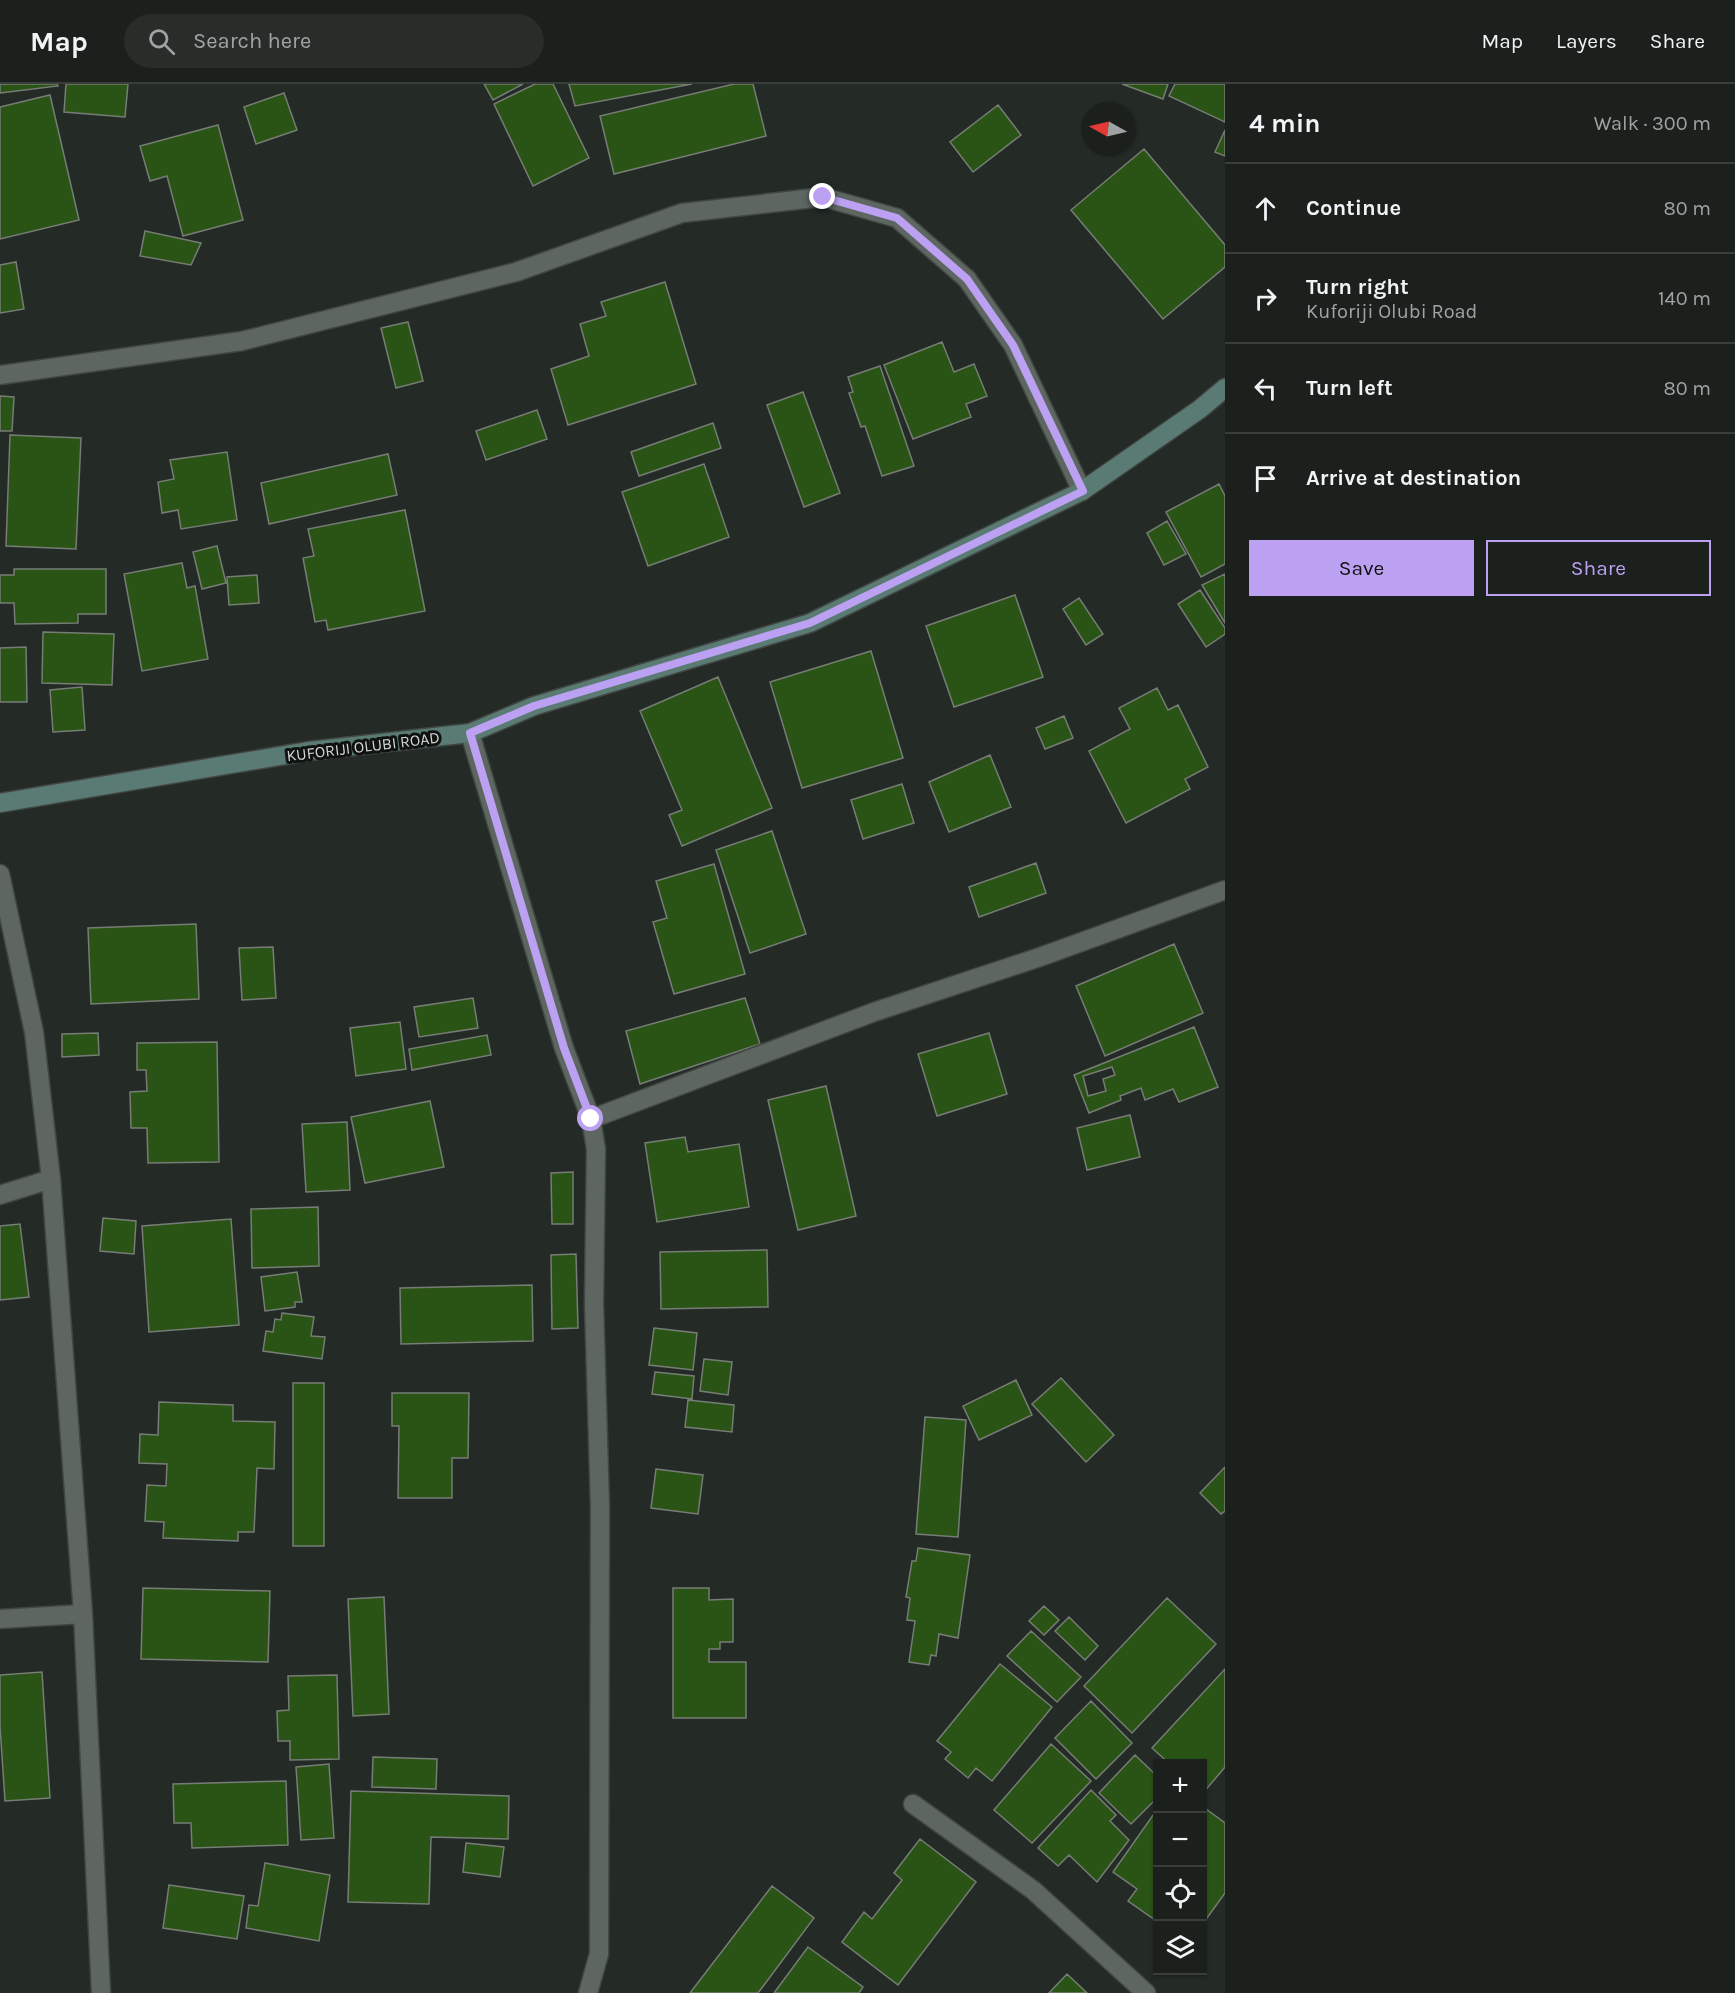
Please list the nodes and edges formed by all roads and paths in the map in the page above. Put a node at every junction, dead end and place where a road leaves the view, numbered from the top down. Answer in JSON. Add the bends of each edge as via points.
{"nodes":[{"id":1,"x":0,"y":375,"type":"edge"},
{"id":2,"x":1225,"y":388,"type":"edge"},
{"id":3,"x":1083,"y":491,"type":"junction"},
{"id":4,"x":470,"y":733,"type":"junction"},
{"id":5,"x":0,"y":803,"type":"edge"},
{"id":6,"x":0,"y":874,"type":"edge"},
{"id":7,"x":1225,"y":890,"type":"edge"},
{"id":8,"x":591,"y":1119,"type":"junction"},
{"id":9,"x":51,"y":1179,"type":"junction"},
{"id":10,"x":0,"y":1195,"type":"edge"},
{"id":11,"x":83,"y":1614,"type":"junction"},
{"id":12,"x":0,"y":1619,"type":"edge"},
{"id":13,"x":913,"y":1804,"type":"dead end"},
{"id":14,"x":100,"y":1993,"type":"edge"},
{"id":15,"x":588,"y":1993,"type":"edge"},
{"id":16,"x":1146,"y":1993,"type":"edge"}],
"edges":[{"from":1,"to":3,"type":"street","via":[[242,341],[516,272],[682,213],[823,197],[897,218],[967,279],[1013,345]]},
{"from":2,"to":3,"type":"street","name":"KUFORIJI OLUBI ROAD"},
{"from":3,"to":4,"type":"street","name":"KUFORIJI OLUBI ROAD","via":[[810,623],[534,706]]},
{"from":4,"to":5,"type":"street","name":"KUFORIJI OLUBI ROAD","via":[[309,751]]},
{"from":4,"to":8,"type":"street","via":[[564,1048]]},
{"from":6,"to":9,"type":"street","via":[[34,1032]]},
{"from":7,"to":8,"type":"street","via":[[874,1012]]},
{"from":8,"to":15,"type":"street","via":[[596,1149],[594,1304],[600,1508],[598,1954]]},
{"from":9,"to":10,"type":"street"},
{"from":9,"to":11,"type":"street"},
{"from":11,"to":12,"type":"street"},
{"from":11,"to":14,"type":"street"},
{"from":13,"to":16,"type":"street","via":[[1033,1890]]}]}
